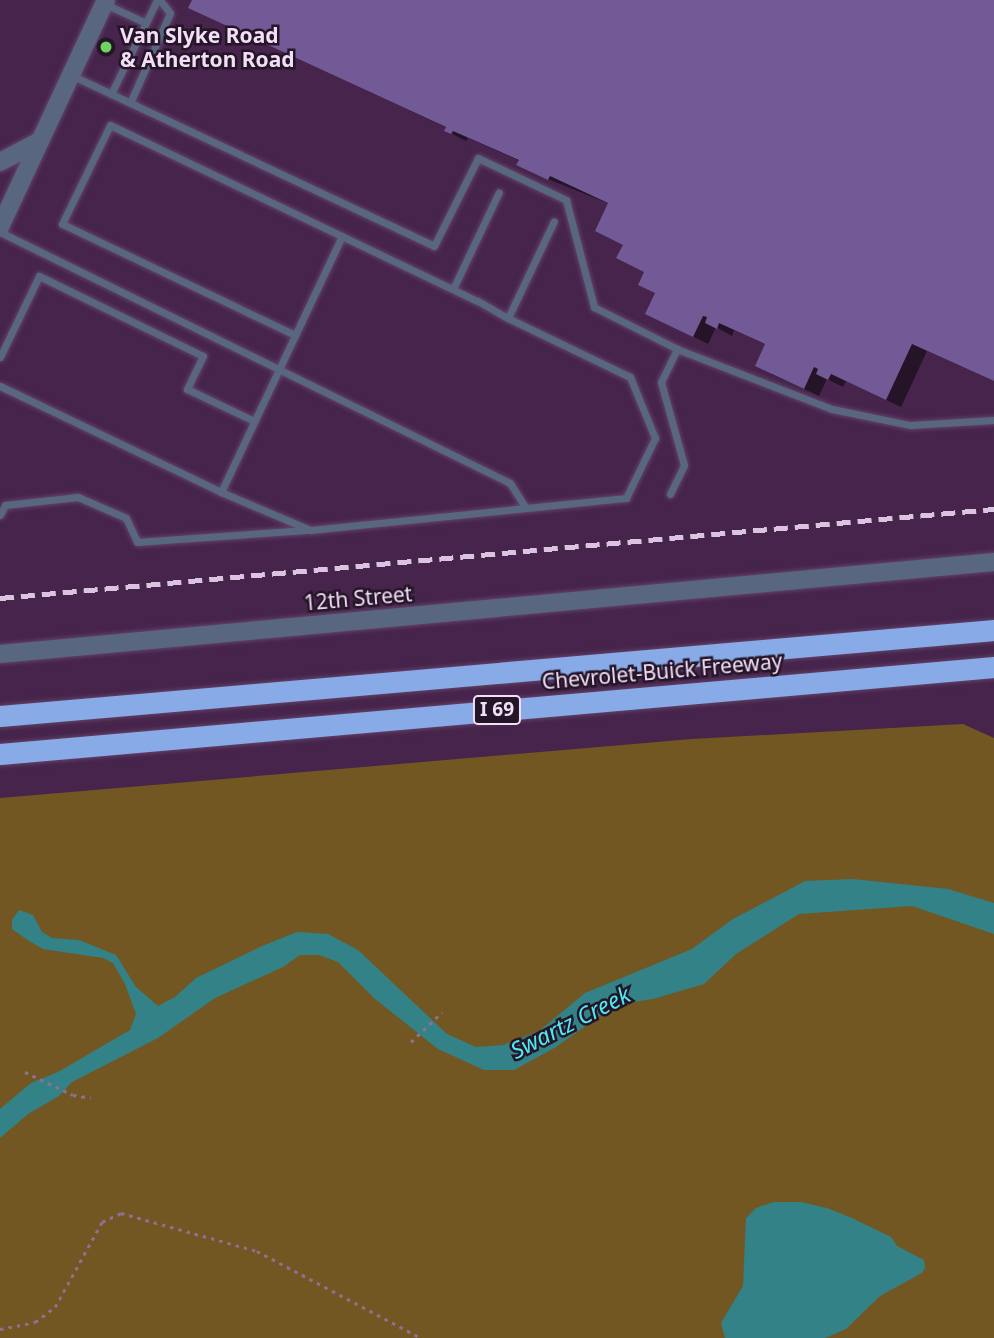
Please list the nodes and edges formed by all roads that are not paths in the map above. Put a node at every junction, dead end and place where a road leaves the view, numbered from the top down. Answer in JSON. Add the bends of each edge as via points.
{"nodes":[{"id":1,"x":159,"y":0,"type":"edge"},
{"id":2,"x":105,"y":2,"type":"edge"},
{"id":3,"x":146,"y":23,"type":"junction"},
{"id":4,"x":71,"y":75,"type":"junction"},
{"id":5,"x":111,"y":94,"type":"junction"},
{"id":6,"x":130,"y":103,"type":"junction"},
{"id":7,"x":40,"y":141,"type":"junction"},
{"id":8,"x":0,"y":162,"type":"edge"},
{"id":9,"x":499,"y":192,"type":"dead end"},
{"id":10,"x":554,"y":221,"type":"dead end"},
{"id":11,"x":0,"y":230,"type":"edge"},
{"id":12,"x":342,"y":236,"type":"junction"},
{"id":13,"x":453,"y":289,"type":"junction"},
{"id":14,"x":508,"y":318,"type":"junction"},
{"id":15,"x":295,"y":335,"type":"junction"},
{"id":16,"x":677,"y":349,"type":"junction"},
{"id":17,"x":0,"y":357,"type":"edge"},
{"id":18,"x":279,"y":369,"type":"junction"},
{"id":19,"x":0,"y":386,"type":"edge"},
{"id":20,"x":994,"y":420,"type":"edge"},
{"id":21,"x":254,"y":421,"type":"junction"},
{"id":22,"x":221,"y":492,"type":"junction"},
{"id":23,"x":670,"y":494,"type":"dead end"},
{"id":24,"x":525,"y":507,"type":"junction"},
{"id":25,"x":0,"y":516,"type":"edge"},
{"id":26,"x":310,"y":530,"type":"junction"},
{"id":27,"x":994,"y":562,"type":"edge"},
{"id":28,"x":994,"y":630,"type":"edge"},
{"id":29,"x":0,"y":652,"type":"edge"},
{"id":30,"x":994,"y":667,"type":"edge"},
{"id":31,"x":0,"y":716,"type":"edge"},
{"id":32,"x":0,"y":754,"type":"edge"}],
"edges":[{"from":1,"to":3,"type":"lane"},
{"from":1,"to":6,"type":"lane","via":[[170,13]]},
{"from":2,"to":3,"type":"lane"},
{"from":2,"to":4,"type":"street"},
{"from":3,"to":5,"type":"lane"},
{"from":4,"to":5,"type":"lane"},
{"from":4,"to":7,"type":"street"},
{"from":5,"to":6,"type":"lane"},
{"from":6,"to":16,"type":"lane","via":[[434,246],[478,158],[566,200],[594,307]]},
{"from":7,"to":8,"type":"street"},
{"from":7,"to":11,"type":"street"},
{"from":9,"to":13,"type":"lane"},
{"from":10,"to":14,"type":"lane"},
{"from":11,"to":18,"type":"lane"},
{"from":12,"to":13,"type":"lane"},
{"from":12,"to":15,"type":"lane"},
{"from":12,"to":15,"type":"lane","via":[[110,125],[62,224]]},
{"from":13,"to":14,"type":"lane"},
{"from":14,"to":24,"type":"lane","via":[[630,377],[655,438],[626,498]]},
{"from":15,"to":18,"type":"lane"},
{"from":16,"to":20,"type":"lane","via":[[832,409],[910,425]]},
{"from":16,"to":23,"type":"lane","via":[[661,382],[684,465]]},
{"from":17,"to":21,"type":"lane","via":[[39,276],[203,356],[187,389]]},
{"from":18,"to":21,"type":"lane"},
{"from":18,"to":24,"type":"lane","via":[[510,483]]},
{"from":19,"to":22,"type":"lane"},
{"from":21,"to":22,"type":"lane"},
{"from":22,"to":26,"type":"lane"},
{"from":24,"to":26,"type":"lane"},
{"from":25,"to":26,"type":"lane","via":[[5,505],[78,497],[126,518],[137,542]]},
{"from":27,"to":29,"type":"street","name":"12th Street"},
{"from":28,"to":31,"type":"highway","name":"Chevrolet-Buick Freeway","number":"I 69"},
{"from":30,"to":32,"type":"highway","name":"Chevrolet-Buick Freeway","number":"I 69"}]}
